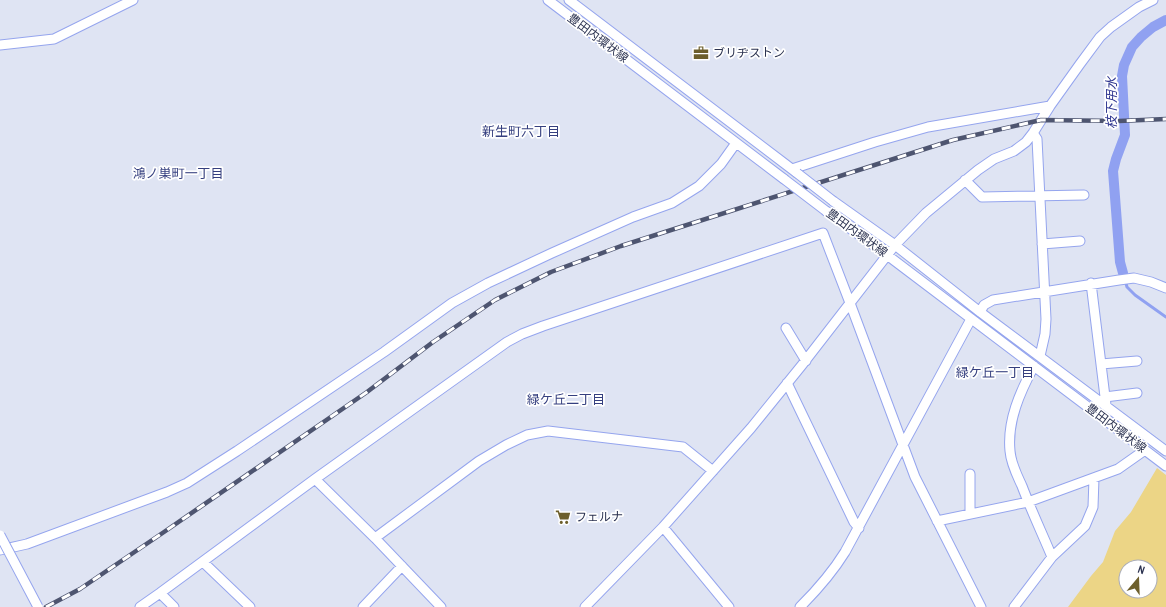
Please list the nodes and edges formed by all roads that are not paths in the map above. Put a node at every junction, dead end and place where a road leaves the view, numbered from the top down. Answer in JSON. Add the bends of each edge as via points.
{"nodes":[{"id":1,"x":133,"y":0,"type":"edge"},
{"id":2,"x":548,"y":0,"type":"edge"},
{"id":3,"x":569,"y":0,"type":"edge"},
{"id":4,"x":1153,"y":0,"type":"edge"},
{"id":5,"x":0,"y":45,"type":"edge"},
{"id":6,"x":1050,"y":106,"type":"junction"},
{"id":7,"x":1034,"y":133,"type":"junction"},
{"id":8,"x":736,"y":143,"type":"junction"},
{"id":9,"x":794,"y":171,"type":"junction"},
{"id":10,"x":965,"y":180,"type":"junction"},
{"id":11,"x":1084,"y":195,"type":"dead end"},
{"id":12,"x":1040,"y":196,"type":"junction"},
{"id":13,"x":1080,"y":242,"type":"dead end"},
{"id":14,"x":1042,"y":244,"type":"junction"},
{"id":15,"x":895,"y":245,"type":"junction"},
{"id":16,"x":887,"y":255,"type":"junction"},
{"id":17,"x":1091,"y":283,"type":"junction"},
{"id":18,"x":1166,"y":288,"type":"edge"},
{"id":19,"x":1045,"y":291,"type":"junction"},
{"id":20,"x":850,"y":303,"type":"junction"},
{"id":21,"x":980,"y":312,"type":"junction"},
{"id":22,"x":971,"y":319,"type":"junction"},
{"id":23,"x":786,"y":328,"type":"dead end"},
{"id":24,"x":1040,"y":356,"type":"junction"},
{"id":25,"x":806,"y":361,"type":"junction"},
{"id":26,"x":1137,"y":361,"type":"dead end"},
{"id":27,"x":1101,"y":364,"type":"junction"},
{"id":28,"x":1034,"y":366,"type":"junction"},
{"id":29,"x":787,"y":383,"type":"junction"},
{"id":30,"x":1137,"y":393,"type":"dead end"},
{"id":31,"x":1105,"y":401,"type":"junction"},
{"id":32,"x":902,"y":446,"type":"junction"},
{"id":33,"x":1145,"y":450,"type":"junction"},
{"id":34,"x":1166,"y":452,"type":"edge"},
{"id":35,"x":1166,"y":466,"type":"edge"},
{"id":36,"x":713,"y":471,"type":"junction"},
{"id":37,"x":970,"y":474,"type":"dead end"},
{"id":38,"x":1094,"y":478,"type":"junction"},
{"id":39,"x":315,"y":479,"type":"junction"},
{"id":40,"x":1028,"y":502,"type":"junction"},
{"id":41,"x":970,"y":514,"type":"junction"},
{"id":42,"x":937,"y":521,"type":"junction"},
{"id":43,"x":663,"y":527,"type":"junction"},
{"id":44,"x":859,"y":528,"type":"junction"},
{"id":45,"x":0,"y":535,"type":"edge"},
{"id":46,"x":375,"y":538,"type":"junction"},
{"id":47,"x":0,"y":550,"type":"edge"},
{"id":48,"x":1052,"y":557,"type":"junction"},
{"id":49,"x":203,"y":562,"type":"junction"},
{"id":50,"x":402,"y":566,"type":"junction"},
{"id":51,"x":160,"y":593,"type":"junction"},
{"id":52,"x":38,"y":607,"type":"edge"},
{"id":53,"x":140,"y":607,"type":"edge"},
{"id":54,"x":174,"y":607,"type":"edge"},
{"id":55,"x":250,"y":607,"type":"edge"},
{"id":56,"x":362,"y":607,"type":"edge"},
{"id":57,"x":442,"y":607,"type":"edge"},
{"id":58,"x":585,"y":607,"type":"edge"},
{"id":59,"x":729,"y":607,"type":"edge"},
{"id":60,"x":800,"y":607,"type":"edge"},
{"id":61,"x":981,"y":607,"type":"edge"},
{"id":62,"x":1014,"y":607,"type":"edge"}],
"edges":[{"from":1,"to":5,"type":"street","via":[[54,39]]},
{"from":2,"to":8,"type":"street","name":"豊田内環状線"},
{"from":3,"to":9,"type":"street","name":"豊田内環状線"},
{"from":4,"to":6,"type":"street","via":[[1139,7],[1100,37]]},
{"from":6,"to":7,"type":"street"},
{"from":6,"to":9,"type":"street","via":[[928,127],[875,142]]},
{"from":7,"to":10,"type":"street","via":[[1026,142]]},
{"from":7,"to":12,"type":"street","via":[[1037,139]]},
{"from":8,"to":16,"type":"street","name":"豊田内環状線","bridge":true},
{"from":8,"to":47,"type":"street","via":[[721,164],[699,186],[672,203],[633,217],[488,282],[452,303],[384,352],[187,483],[27,544]]},
{"from":9,"to":15,"type":"street","name":"豊田内環状線","bridge":true},
{"from":10,"to":12,"type":"street","via":[[982,198]]},
{"from":10,"to":15,"type":"street","via":[[926,213]]},
{"from":11,"to":12,"type":"street"},
{"from":12,"to":14,"type":"street"},
{"from":13,"to":14,"type":"street"},
{"from":14,"to":19,"type":"street"},
{"from":15,"to":16,"type":"street"},
{"from":15,"to":21,"type":"street","name":"豊田内環状線"},
{"from":16,"to":20,"type":"street"},
{"from":16,"to":22,"type":"street","name":"豊田内環状線"},
{"from":17,"to":18,"type":"street","via":[[1134,278]]},
{"from":17,"to":19,"type":"street"},
{"from":17,"to":27,"type":"street"},
{"from":19,"to":21,"type":"street","via":[[993,300],[984,305]]},
{"from":19,"to":24,"type":"street","via":[[1046,319]]},
{"from":20,"to":25,"type":"street"},
{"from":20,"to":32,"type":"street"},
{"from":20,"to":39,"type":"street","via":[[823,233],[522,334],[507,342]]},
{"from":21,"to":24,"type":"street","name":"豊田内環状線"},
{"from":22,"to":28,"type":"street","name":"豊田内環状線"},
{"from":22,"to":32,"type":"street"},
{"from":23,"to":25,"type":"street"},
{"from":24,"to":31,"type":"street","name":"豊田内環状線"},
{"from":25,"to":29,"type":"street"},
{"from":26,"to":27,"type":"street"},
{"from":27,"to":31,"type":"street"},
{"from":28,"to":33,"type":"street","name":"豊田内環状線"},
{"from":28,"to":40,"type":"street","via":[[1021,390],[1010,437],[1013,464]]},
{"from":29,"to":36,"type":"street"},
{"from":29,"to":44,"type":"street"},
{"from":30,"to":31,"type":"street"},
{"from":31,"to":34,"type":"street","name":"豊田内環状線"},
{"from":32,"to":42,"type":"street"},
{"from":32,"to":44,"type":"street"},
{"from":33,"to":35,"type":"street","name":"豊田内環状線"},
{"from":33,"to":38,"type":"street","via":[[1118,469]]},
{"from":36,"to":43,"type":"street"},
{"from":36,"to":46,"type":"street","via":[[684,447],[548,431],[527,435],[506,444],[479,461]]},
{"from":37,"to":41,"type":"street"},
{"from":38,"to":40,"type":"street"},
{"from":38,"to":48,"type":"street","via":[[1093,507],[1085,526]]},
{"from":39,"to":46,"type":"street"},
{"from":39,"to":49,"type":"street"},
{"from":40,"to":41,"type":"street"},
{"from":40,"to":48,"type":"street"},
{"from":41,"to":42,"type":"street"},
{"from":42,"to":61,"type":"street"},
{"from":43,"to":58,"type":"street"},
{"from":43,"to":59,"type":"street"},
{"from":44,"to":60,"type":"street","via":[[834,570]]},
{"from":45,"to":52,"type":"street","bridge":true},
{"from":46,"to":50,"type":"street"},
{"from":48,"to":62,"type":"street"},
{"from":49,"to":51,"type":"street"},
{"from":49,"to":55,"type":"street"},
{"from":50,"to":56,"type":"street"},
{"from":50,"to":57,"type":"street"},
{"from":51,"to":53,"type":"street"},
{"from":51,"to":54,"type":"street"}]}
